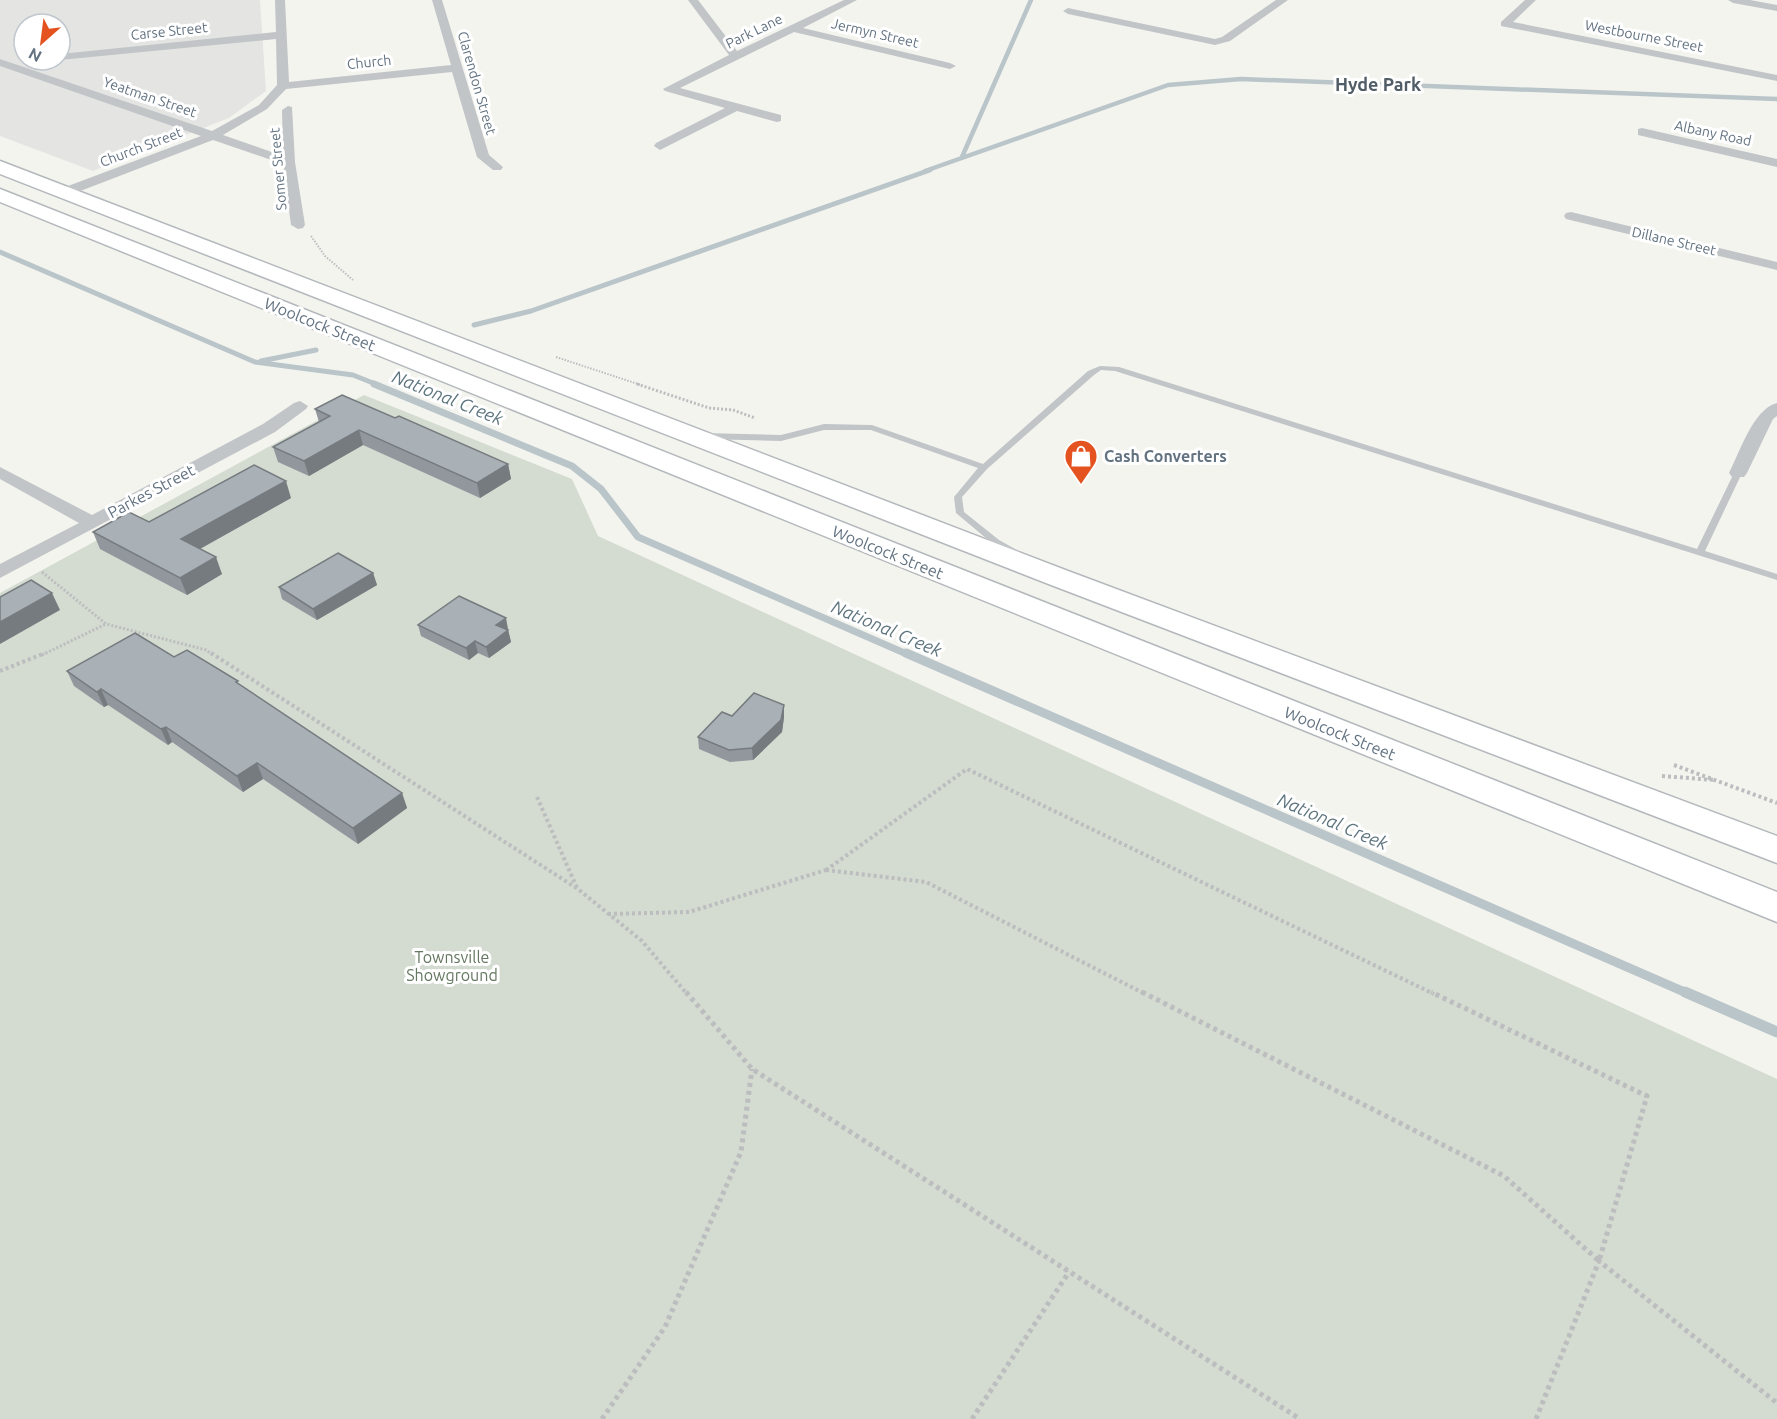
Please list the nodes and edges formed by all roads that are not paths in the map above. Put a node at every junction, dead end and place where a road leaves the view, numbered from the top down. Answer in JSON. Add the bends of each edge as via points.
{"nodes":[{"id":1,"x":280,"y":0,"type":"edge"},
{"id":2,"x":437,"y":0,"type":"edge"},
{"id":3,"x":693,"y":0,"type":"edge"},
{"id":4,"x":852,"y":0,"type":"edge"},
{"id":5,"x":1283,"y":0,"type":"edge"},
{"id":6,"x":1531,"y":0,"type":"edge"},
{"id":7,"x":1733,"y":0,"type":"edge"},
{"id":8,"x":1758,"y":0,"type":"edge"},
{"id":9,"x":1777,"y":5,"type":"edge"},
{"id":10,"x":1068,"y":11,"type":"dead end"},
{"id":11,"x":793,"y":29,"type":"junction"},
{"id":12,"x":280,"y":34,"type":"junction"},
{"id":13,"x":72,"y":56,"type":"edge"},
{"id":14,"x":736,"y":57,"type":"junction"},
{"id":15,"x":1,"y":62,"type":"edge"},
{"id":16,"x":950,"y":66,"type":"dead end"},
{"id":17,"x":458,"y":68,"type":"junction"},
{"id":18,"x":1777,"y":78,"type":"edge"},
{"id":19,"x":284,"y":86,"type":"junction"},
{"id":20,"x":735,"y":107,"type":"junction"},
{"id":21,"x":288,"y":110,"type":"dead end"},
{"id":22,"x":777,"y":118,"type":"dead end"},
{"id":23,"x":1642,"y":132,"type":"dead end"},
{"id":24,"x":214,"y":135,"type":"junction"},
{"id":25,"x":660,"y":147,"type":"dead end"},
{"id":26,"x":289,"y":162,"type":"junction"},
{"id":27,"x":1777,"y":163,"type":"edge"},
{"id":28,"x":0,"y":167,"type":"edge"},
{"id":29,"x":497,"y":167,"type":"dead end"},
{"id":30,"x":123,"y":170,"type":"junction"},
{"id":31,"x":65,"y":192,"type":"junction"},
{"id":32,"x":0,"y":195,"type":"edge"},
{"id":33,"x":99,"y":205,"type":"junction"},
{"id":34,"x":1571,"y":216,"type":"dead end"},
{"id":35,"x":63,"y":221,"type":"junction"},
{"id":36,"x":298,"y":225,"type":"road end"},
{"id":37,"x":1777,"y":266,"type":"edge"},
{"id":38,"x":300,"y":406,"type":"dead end"},
{"id":39,"x":1777,"y":408,"type":"edge"},
{"id":40,"x":690,"y":435,"type":"junction"},
{"id":41,"x":984,"y":467,"type":"junction"},
{"id":42,"x":0,"y":472,"type":"edge"},
{"id":43,"x":1738,"y":473,"type":"joint"},
{"id":44,"x":93,"y":523,"type":"junction"},
{"id":45,"x":1700,"y":552,"type":"junction"},
{"id":46,"x":0,"y":572,"type":"edge"},
{"id":47,"x":1057,"y":577,"type":"junction"},
{"id":48,"x":1777,"y":577,"type":"edge"},
{"id":49,"x":1571,"y":770,"type":"junction"},
{"id":50,"x":1777,"y":832,"type":"edge"},
{"id":51,"x":1777,"y":850,"type":"edge"},
{"id":52,"x":1777,"y":908,"type":"edge"}],
"edges":[{"from":1,"to":12,"type":"street"},
{"from":2,"to":17,"type":"street","name":"Clarendon Street"},
{"from":3,"to":14,"type":"street"},
{"from":4,"to":11,"type":"street","name":"Park Lane"},
{"from":5,"to":10,"type":"street","via":[[1226,39],[1215,42]]},
{"from":6,"to":18,"type":"street","name":"Westbourne Street","via":[[1505,24]]},
{"from":7,"to":9,"type":"street"},
{"from":8,"to":9,"type":"street"},
{"from":11,"to":14,"type":"street","name":"Park Lane"},
{"from":11,"to":16,"type":"street","name":"Jermyn Street"},
{"from":12,"to":13,"type":"street","name":"Carse Street"},
{"from":12,"to":19,"type":"street"},
{"from":14,"to":20,"type":"street","name":"Park Lane","via":[[669,89]]},
{"from":15,"to":24,"type":"street","name":"Yeatman Street"},
{"from":17,"to":19,"type":"street","name":"Church"},
{"from":17,"to":29,"type":"street","name":"Clarendon Street","via":[[483,157]]},
{"from":19,"to":24,"type":"street","name":"Church Street","via":[[263,107]]},
{"from":20,"to":22,"type":"street"},
{"from":20,"to":25,"type":"street"},
{"from":21,"to":26,"type":"street","name":"Somer Street"},
{"from":23,"to":27,"type":"street","name":"Albany Road"},
{"from":24,"to":26,"type":"street","name":"Yeatman Street"},
{"from":24,"to":30,"type":"street","name":"Church Street"},
{"from":26,"to":36,"type":"street","name":"Somer Street"},
{"from":28,"to":31,"type":"main road","name":"Woolcock Street"},
{"from":30,"to":31,"type":"street","name":"Church Street"},
{"from":30,"to":33,"type":"street","via":[[95,190]]},
{"from":31,"to":33,"type":"main road","name":"Woolcock Street"},
{"from":31,"to":35,"type":"main road","via":[[50,202]]},
{"from":32,"to":35,"type":"main road","name":"Woolcock Street"},
{"from":33,"to":40,"type":"main road","name":"Woolcock Street"},
{"from":34,"to":37,"type":"street","name":"Dillane Street"},
{"from":35,"to":52,"type":"main road","name":"Woolcock Street"},
{"from":38,"to":44,"type":"street","name":"Parkes Street","via":[[269,428]]},
{"from":39,"to":43,"type":"street","via":[[1766,416]]},
{"from":40,"to":41,"type":"lane","via":[[781,438],[824,427],[872,428]]},
{"from":40,"to":47,"type":"main road","name":"Woolcock Street"},
{"from":41,"to":45,"type":"lane","via":[[1091,373],[1100,368],[1116,369]]},
{"from":41,"to":47,"type":"lane","via":[[958,497],[960,513],[996,542]]},
{"from":42,"to":44,"type":"street"},
{"from":43,"to":45,"type":"lane"},
{"from":44,"to":46,"type":"street","name":"Parkes Street"},
{"from":45,"to":48,"type":"lane"},
{"from":47,"to":49,"type":"main road","name":"Woolcock Street"},
{"from":49,"to":50,"type":"main road"},
{"from":49,"to":51,"type":"main road","name":"Woolcock Street"}]}
